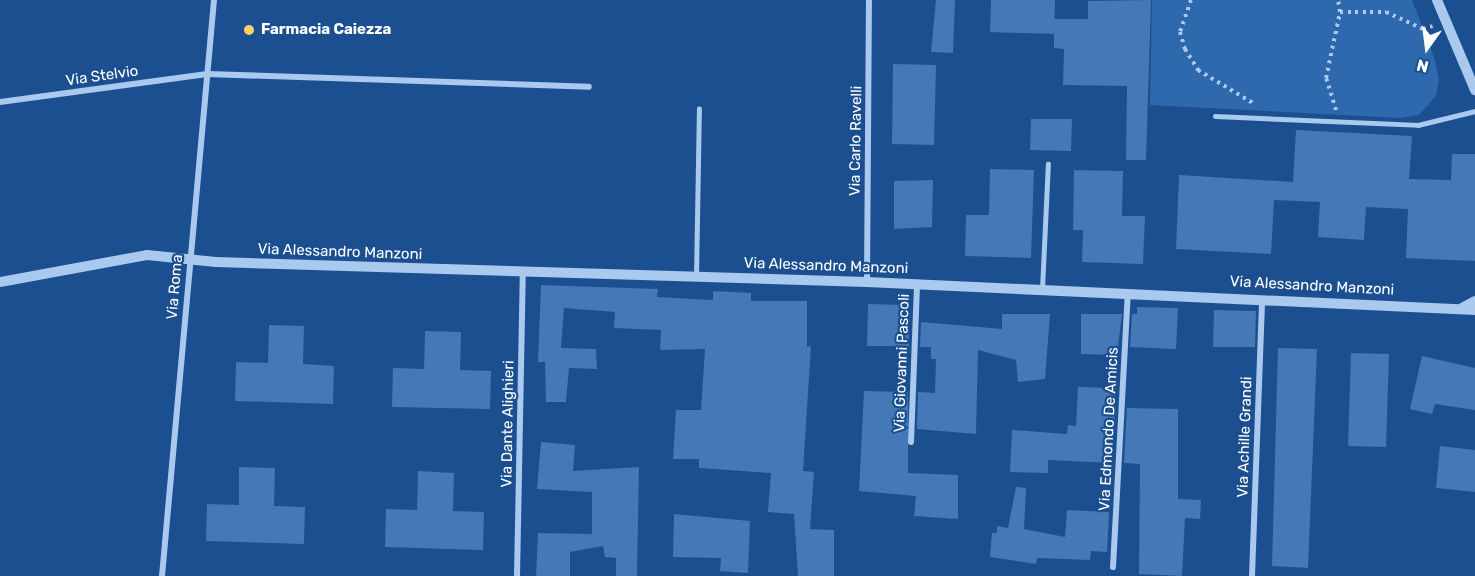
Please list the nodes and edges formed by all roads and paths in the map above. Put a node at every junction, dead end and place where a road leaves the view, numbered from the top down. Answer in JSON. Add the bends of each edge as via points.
{"nodes":[{"id":1,"x":214,"y":0,"type":"edge"},
{"id":2,"x":869,"y":0,"type":"edge"},
{"id":3,"x":1191,"y":0,"type":"edge"},
{"id":4,"x":1338,"y":0,"type":"edge"},
{"id":5,"x":1437,"y":0,"type":"edge"},
{"id":6,"x":1340,"y":12,"type":"junction"},
{"id":7,"x":1446,"y":22,"type":"junction"},
{"id":8,"x":207,"y":74,"type":"junction"},
{"id":9,"x":589,"y":87,"type":"dead end"},
{"id":10,"x":1475,"y":90,"type":"edge"},
{"id":11,"x":0,"y":102,"type":"edge"},
{"id":12,"x":699,"y":108,"type":"dead end"},
{"id":13,"x":1475,"y":111,"type":"edge"},
{"id":14,"x":1215,"y":116,"type":"dead end"},
{"id":15,"x":1277,"y":119,"type":"junction"},
{"id":16,"x":1343,"y":122,"type":"junction"},
{"id":17,"x":1048,"y":164,"type":"dead end"},
{"id":18,"x":190,"y":260,"type":"junction"},
{"id":19,"x":523,"y":273,"type":"junction"},
{"id":20,"x":696,"y":277,"type":"junction"},
{"id":21,"x":0,"y":282,"type":"edge"},
{"id":22,"x":867,"y":282,"type":"junction"},
{"id":23,"x":918,"y":284,"type":"junction"},
{"id":24,"x":1042,"y":289,"type":"junction"},
{"id":25,"x":1128,"y":293,"type":"junction"},
{"id":26,"x":1262,"y":299,"type":"junction"},
{"id":27,"x":1475,"y":301,"type":"edge"},
{"id":28,"x":1461,"y":308,"type":"junction"},
{"id":29,"x":1475,"y":310,"type":"edge"},
{"id":30,"x":911,"y":442,"type":"dead end"},
{"id":31,"x":1113,"y":567,"type":"dead end"},
{"id":32,"x":162,"y":576,"type":"edge"},
{"id":33,"x":517,"y":576,"type":"edge"},
{"id":34,"x":1252,"y":576,"type":"edge"}],
"edges":[{"from":1,"to":8,"type":"street","name":"Via Roma"},
{"from":2,"to":22,"type":"street","name":"Via Carlo Ravelli"},
{"from":3,"to":15,"type":"path","via":[[1180,32],[1198,70]]},
{"from":4,"to":6,"type":"path"},
{"from":5,"to":7,"type":"street"},
{"from":6,"to":7,"type":"path","via":[[1386,12],[1423,29]]},
{"from":6,"to":16,"type":"path","via":[[1326,78],[1330,99]]},
{"from":7,"to":10,"type":"street"},
{"from":8,"to":9,"type":"street","name":"Via Stelvio"},
{"from":8,"to":11,"type":"street","name":"Via Stelvio"},
{"from":8,"to":18,"type":"street","name":"Via Roma"},
{"from":12,"to":20,"type":"lane"},
{"from":13,"to":16,"type":"lane","via":[[1418,125]]},
{"from":14,"to":15,"type":"lane"},
{"from":15,"to":16,"type":"lane"},
{"from":17,"to":24,"type":"lane"},
{"from":18,"to":19,"type":"street","name":"Via Alessandro Manzoni"},
{"from":18,"to":21,"type":"street","name":"Via Alessandro Manzoni","via":[[147,255]]},
{"from":18,"to":32,"type":"street","name":"Via Roma"},
{"from":19,"to":20,"type":"street","name":"Via Alessandro Manzoni"},
{"from":19,"to":33,"type":"street","name":"Via Dante Alighieri"},
{"from":20,"to":22,"type":"street","name":"Via Alessandro Manzoni"},
{"from":22,"to":23,"type":"street","name":"Via Alessandro Manzoni"},
{"from":23,"to":24,"type":"street","name":"Via Alessandro Manzoni"},
{"from":23,"to":30,"type":"street","name":"Via Giovanni Pascoli"},
{"from":24,"to":25,"type":"street","name":"Via Alessandro Manzoni"},
{"from":25,"to":26,"type":"street","name":"Via Alessandro Manzoni"},
{"from":25,"to":31,"type":"street","name":"Via Edmondo De Amicis"},
{"from":26,"to":28,"type":"street","name":"Via Alessandro Manzoni"},
{"from":26,"to":34,"type":"street","name":"Via Achille Grandi"},
{"from":27,"to":28,"type":"street","name":"Via Alessandro Manzoni"},
{"from":28,"to":29,"type":"street","name":"Via Alessandro Manzoni"}]}
